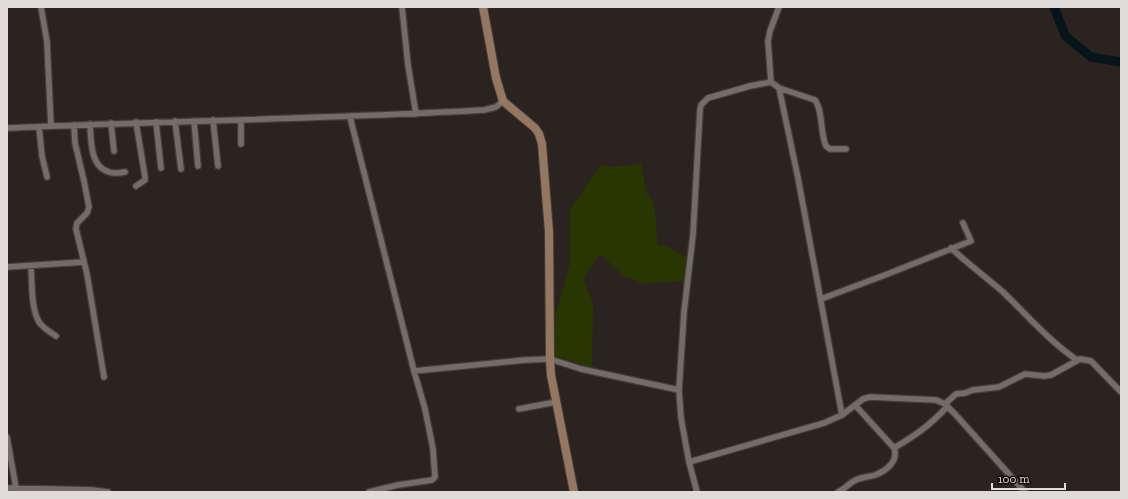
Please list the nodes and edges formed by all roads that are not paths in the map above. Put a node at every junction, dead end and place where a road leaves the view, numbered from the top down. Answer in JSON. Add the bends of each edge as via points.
{"nodes":[{"id":1,"x":42,"y":7,"type":"edge"},
{"id":2,"x":402,"y":7,"type":"edge"},
{"id":3,"x":483,"y":7,"type":"edge"},
{"id":4,"x":779,"y":7,"type":"edge"},
{"id":5,"x":771,"y":82,"type":"junction"},
{"id":6,"x":779,"y":88,"type":"junction"},
{"id":7,"x":503,"y":101,"type":"junction"},
{"id":8,"x":416,"y":114,"type":"junction"},
{"id":9,"x":350,"y":117,"type":"junction"},
{"id":10,"x":213,"y":120,"type":"junction"},
{"id":11,"x":241,"y":120,"type":"junction"},
{"id":12,"x":175,"y":121,"type":"junction"},
{"id":13,"x":194,"y":121,"type":"junction"},
{"id":14,"x":136,"y":122,"type":"junction"},
{"id":15,"x":156,"y":122,"type":"junction"},
{"id":16,"x":112,"y":123,"type":"junction"},
{"id":17,"x":90,"y":124,"type":"junction"},
{"id":18,"x":74,"y":125,"type":"junction"},
{"id":19,"x":51,"y":126,"type":"junction"},
{"id":20,"x":39,"y":127,"type":"junction"},
{"id":21,"x":7,"y":128,"type":"edge"},
{"id":22,"x":241,"y":144,"type":"dead end"},
{"id":23,"x":846,"y":149,"type":"dead end"},
{"id":24,"x":114,"y":152,"type":"dead end"},
{"id":25,"x":198,"y":166,"type":"dead end"},
{"id":26,"x":218,"y":166,"type":"dead end"},
{"id":27,"x":161,"y":168,"type":"dead end"},
{"id":28,"x":181,"y":169,"type":"dead end"},
{"id":29,"x":125,"y":172,"type":"dead end"},
{"id":30,"x":47,"y":177,"type":"dead end"},
{"id":31,"x":136,"y":186,"type":"dead end"},
{"id":32,"x":963,"y":223,"type":"dead end"},
{"id":33,"x":951,"y":248,"type":"junction"},
{"id":34,"x":84,"y":262,"type":"junction"},
{"id":35,"x":31,"y":266,"type":"junction"},
{"id":36,"x":7,"y":267,"type":"edge"},
{"id":37,"x":821,"y":299,"type":"junction"},
{"id":38,"x":56,"y":336,"type":"dead end"},
{"id":39,"x":550,"y":359,"type":"junction"},
{"id":40,"x":1077,"y":360,"type":"junction"},
{"id":41,"x":414,"y":372,"type":"junction"},
{"id":42,"x":104,"y":377,"type":"dead end"},
{"id":43,"x":679,"y":390,"type":"junction"},
{"id":44,"x":1121,"y":392,"type":"edge"},
{"id":45,"x":556,"y":402,"type":"junction"},
{"id":46,"x":855,"y":405,"type":"junction"},
{"id":47,"x":946,"y":406,"type":"junction"},
{"id":48,"x":518,"y":409,"type":"dead end"},
{"id":49,"x":842,"y":415,"type":"junction"},
{"id":50,"x":7,"y":437,"type":"edge"},
{"id":51,"x":894,"y":448,"type":"junction"},
{"id":52,"x":689,"y":462,"type":"junction"},
{"id":53,"x":7,"y":488,"type":"edge"},
{"id":54,"x":16,"y":488,"type":"junction"},
{"id":55,"x":108,"y":492,"type":"edge"},
{"id":56,"x":369,"y":492,"type":"edge"},
{"id":57,"x":574,"y":492,"type":"edge"},
{"id":58,"x":697,"y":492,"type":"edge"},
{"id":59,"x":838,"y":492,"type":"edge"},
{"id":60,"x":1025,"y":492,"type":"edge"}],
"edges":[{"from":1,"to":19,"type":"street","via":[[47,42]]},
{"from":2,"to":8,"type":"street"},
{"from":3,"to":7,"type":"street","via":[[496,78]]},
{"from":4,"to":5,"type":"street","via":[[768,41]]},
{"from":5,"to":6,"type":"street"},
{"from":5,"to":43,"type":"street","via":[[714,96],[701,105],[693,235],[684,312]]},
{"from":6,"to":23,"type":"street","via":[[815,100],[826,146],[830,149]]},
{"from":6,"to":37,"type":"street"},
{"from":7,"to":8,"type":"street","via":[[492,109]]},
{"from":7,"to":39,"type":"street","via":[[535,128],[542,144],[549,232]]},
{"from":8,"to":9,"type":"street"},
{"from":9,"to":11,"type":"street"},
{"from":9,"to":41,"type":"street"},
{"from":10,"to":11,"type":"street"},
{"from":10,"to":13,"type":"street"},
{"from":10,"to":26,"type":"street"},
{"from":11,"to":22,"type":"street"},
{"from":12,"to":13,"type":"street"},
{"from":12,"to":15,"type":"street"},
{"from":12,"to":28,"type":"street"},
{"from":13,"to":25,"type":"street"},
{"from":14,"to":15,"type":"street"},
{"from":14,"to":16,"type":"street"},
{"from":14,"to":31,"type":"street","via":[[145,177],[145,180]]},
{"from":15,"to":27,"type":"street"},
{"from":16,"to":17,"type":"street"},
{"from":16,"to":24,"type":"street"},
{"from":17,"to":18,"type":"street"},
{"from":17,"to":29,"type":"street","via":[[92,148],[99,166],[108,172]]},
{"from":18,"to":19,"type":"street"},
{"from":18,"to":34,"type":"street","via":[[77,154],[89,207],[76,225]]},
{"from":19,"to":20,"type":"street"},
{"from":20,"to":21,"type":"street"},
{"from":20,"to":30,"type":"street"},
{"from":32,"to":33,"type":"street","via":[[971,241]]},
{"from":33,"to":37,"type":"street"},
{"from":33,"to":40,"type":"street"},
{"from":34,"to":35,"type":"street"},
{"from":34,"to":42,"type":"street"},
{"from":35,"to":36,"type":"street"},
{"from":35,"to":38,"type":"street","via":[[38,321]]},
{"from":37,"to":49,"type":"street"},
{"from":39,"to":41,"type":"street"},
{"from":39,"to":43,"type":"street","via":[[581,369]]},
{"from":39,"to":45,"type":"street"},
{"from":40,"to":44,"type":"street","via":[[1091,361]]},
{"from":40,"to":47,"type":"street","via":[[1051,375],[1025,374],[999,387],[956,394]]},
{"from":41,"to":56,"type":"street","via":[[425,409],[434,455],[435,477],[432,480]]},
{"from":43,"to":52,"type":"street"},
{"from":45,"to":48,"type":"street"},
{"from":45,"to":57,"type":"street"},
{"from":46,"to":47,"type":"street","via":[[870,397],[936,400]]},
{"from":46,"to":49,"type":"street"},
{"from":46,"to":51,"type":"street"},
{"from":47,"to":51,"type":"street","via":[[932,423]]},
{"from":47,"to":60,"type":"street"},
{"from":49,"to":52,"type":"street","via":[[824,423]]},
{"from":50,"to":54,"type":"street"},
{"from":51,"to":59,"type":"street","via":[[893,462],[888,468],[855,480]]},
{"from":52,"to":58,"type":"street"},
{"from":53,"to":54,"type":"street"},
{"from":54,"to":55,"type":"street"}]}
